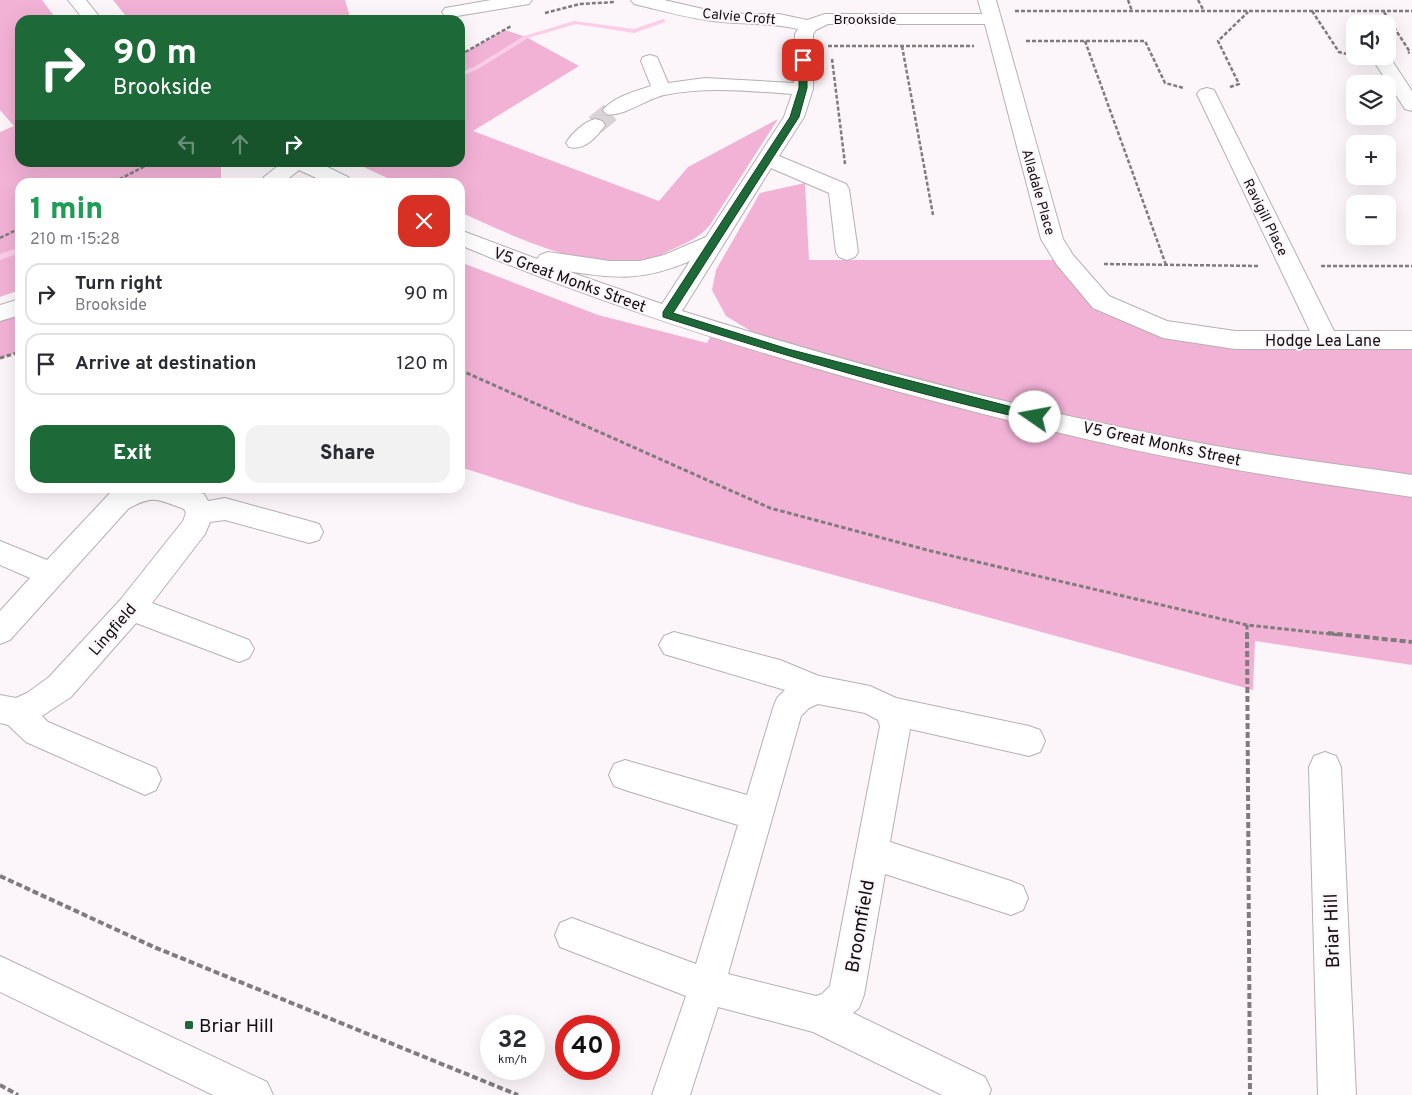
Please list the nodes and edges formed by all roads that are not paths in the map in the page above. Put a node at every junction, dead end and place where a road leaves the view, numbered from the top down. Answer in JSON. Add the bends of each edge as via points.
{"nodes":[{"id":1,"x":77,"y":0,"type":"edge"},
{"id":2,"x":523,"y":0,"type":"edge"},
{"id":3,"x":640,"y":0,"type":"edge"},
{"id":4,"x":989,"y":10,"type":"edge"},
{"id":5,"x":451,"y":12,"type":"dead end"},
{"id":6,"x":89,"y":15,"type":"edge"},
{"id":7,"x":809,"y":26,"type":"junction"},
{"id":8,"x":650,"y":61,"type":"dead end"},
{"id":9,"x":1385,"y":65,"type":"edge"},
{"id":10,"x":660,"y":88,"type":"junction"},
{"id":11,"x":803,"y":88,"type":"junction"},
{"id":12,"x":1207,"y":94,"type":"road end"},
{"id":13,"x":1412,"y":105,"type":"edge"},
{"id":14,"x":613,"y":110,"type":"tunnel mouth"},
{"id":15,"x":595,"y":125,"type":"tunnel mouth"},
{"id":16,"x":576,"y":143,"type":"dead end"},
{"id":17,"x":767,"y":159,"type":"junction"},
{"id":18,"x":291,"y":167,"type":"edge"},
{"id":19,"x":309,"y":167,"type":"edge"},
{"id":20,"x":276,"y":178,"type":"edge"},
{"id":21,"x":332,"y":178,"type":"edge"},
{"id":22,"x":465,"y":239,"type":"edge"},
{"id":23,"x":711,"y":244,"type":"junction"},
{"id":24,"x":847,"y":252,"type":"dead end"},
{"id":25,"x":497,"y":253,"type":"junction"},
{"id":26,"x":15,"y":308,"type":"edge"},
{"id":27,"x":0,"y":313,"type":"edge"},
{"id":28,"x":667,"y":315,"type":"junction"},
{"id":29,"x":1235,"y":340,"type":"joint"},
{"id":30,"x":1326,"y":340,"type":"junction"},
{"id":31,"x":1412,"y":340,"type":"edge"},
{"id":32,"x":1412,"y":486,"type":"edge"},
{"id":33,"x":134,"y":493,"type":"edge"},
{"id":34,"x":162,"y":493,"type":"edge"},
{"id":35,"x":199,"y":513,"type":"junction"},
{"id":36,"x":309,"y":532,"type":"dead end"},
{"id":37,"x":0,"y":553,"type":"edge"},
{"id":38,"x":53,"y":575,"type":"junction"},
{"id":39,"x":130,"y":608,"type":"junction"},
{"id":40,"x":0,"y":631,"type":"edge"},
{"id":41,"x":674,"y":645,"type":"dead end"},
{"id":42,"x":238,"y":649,"type":"dead end"},
{"id":43,"x":817,"y":690,"type":"junction"},
{"id":44,"x":8,"y":711,"type":"edge"},
{"id":45,"x":891,"y":711,"type":"junction"},
{"id":46,"x":1029,"y":741,"type":"dead end"},
{"id":47,"x":1325,"y":767,"type":"dead end"},
{"id":48,"x":625,"y":775,"type":"dead end"},
{"id":49,"x":146,"y":779,"type":"dead end"},
{"id":50,"x":758,"y":815,"type":"junction"},
{"id":51,"x":872,"y":853,"type":"junction"},
{"id":52,"x":1011,"y":898,"type":"dead end"},
{"id":53,"x":572,"y":935,"type":"dead end"},
{"id":54,"x":0,"y":974,"type":"edge"},
{"id":55,"x":707,"y":986,"type":"junction"},
{"id":56,"x":816,"y":1014,"type":"junction"},
{"id":57,"x":972,"y":1090,"type":"dead end"},
{"id":58,"x":254,"y":1095,"type":"edge"},
{"id":59,"x":671,"y":1095,"type":"edge"},
{"id":60,"x":1337,"y":1095,"type":"edge"}],
"edges":[{"from":1,"to":6,"type":"street"},
{"from":2,"to":5,"type":"street"},
{"from":3,"to":7,"type":"street","name":"Calvie Croft","via":[[712,16],[779,19]]},
{"from":4,"to":7,"type":"street","name":"Brookside","via":[[825,20]]},
{"from":4,"to":29,"type":"street","name":"Alladale Place","via":[[1052,239],[1068,264],[1100,302],[1163,329]]},
{"from":7,"to":11,"type":"street","via":[[804,34]]},
{"from":8,"to":10,"type":"street"},
{"from":9,"to":13,"type":"street"},
{"from":10,"to":11,"type":"street","via":[[710,85]]},
{"from":10,"to":14,"type":"street","via":[[626,101]]},
{"from":11,"to":17,"type":"street","via":[[794,117]]},
{"from":12,"to":30,"type":"street","name":"Ravigill Place"},
{"from":15,"to":16,"type":"street"},
{"from":17,"to":23,"type":"street"},
{"from":17,"to":24,"type":"street","via":[[839,190]]},
{"from":18,"to":20,"type":"street"},
{"from":19,"to":21,"type":"street"},
{"from":22,"to":25,"type":"street","name":"V5 Great Monks Street"},
{"from":23,"to":25,"type":"street","via":[[656,265],[631,270]]},
{"from":23,"to":28,"type":"street"},
{"from":25,"to":28,"type":"street","name":"V5 Great Monks Street"},
{"from":26,"to":27,"type":"street"},
{"from":28,"to":32,"type":"street","name":"V5 Great Monks Street","via":[[787,353],[996,408],[1210,455]]},
{"from":29,"to":30,"type":"street","name":"Hodge Lea Lane"},
{"from":30,"to":31,"type":"street","name":"Hodge Lea Lane"},
{"from":33,"to":38,"type":"street","via":[[119,501]]},
{"from":34,"to":35,"type":"street","via":[[195,502]]},
{"from":35,"to":36,"type":"street","via":[[225,508]]},
{"from":35,"to":39,"type":"street","name":"Lingfield","via":[[195,526]]},
{"from":37,"to":38,"type":"street"},
{"from":38,"to":40,"type":"street"},
{"from":39,"to":42,"type":"street"},
{"from":39,"to":44,"type":"street","name":"Lingfield","via":[[60,687],[38,704]]},
{"from":41,"to":43,"type":"street","via":[[780,674]]},
{"from":43,"to":45,"type":"street","via":[[870,700]]},
{"from":43,"to":50,"type":"street","via":[[798,698],[788,708]]},
{"from":44,"to":49,"type":"street","via":[[37,732]]},
{"from":45,"to":46,"type":"street"},
{"from":45,"to":51,"type":"street","name":"Broomfield","via":[[895,726]]},
{"from":47,"to":60,"type":"street","name":"Briar Hill"},
{"from":48,"to":50,"type":"street"},
{"from":50,"to":55,"type":"street"},
{"from":51,"to":52,"type":"street"},
{"from":51,"to":56,"type":"street","name":"Broomfield","via":[[846,994],[834,1008]]},
{"from":53,"to":55,"type":"street"},
{"from":54,"to":58,"type":"street"},
{"from":55,"to":56,"type":"street"},
{"from":55,"to":59,"type":"street"},
{"from":56,"to":57,"type":"street"}]}
